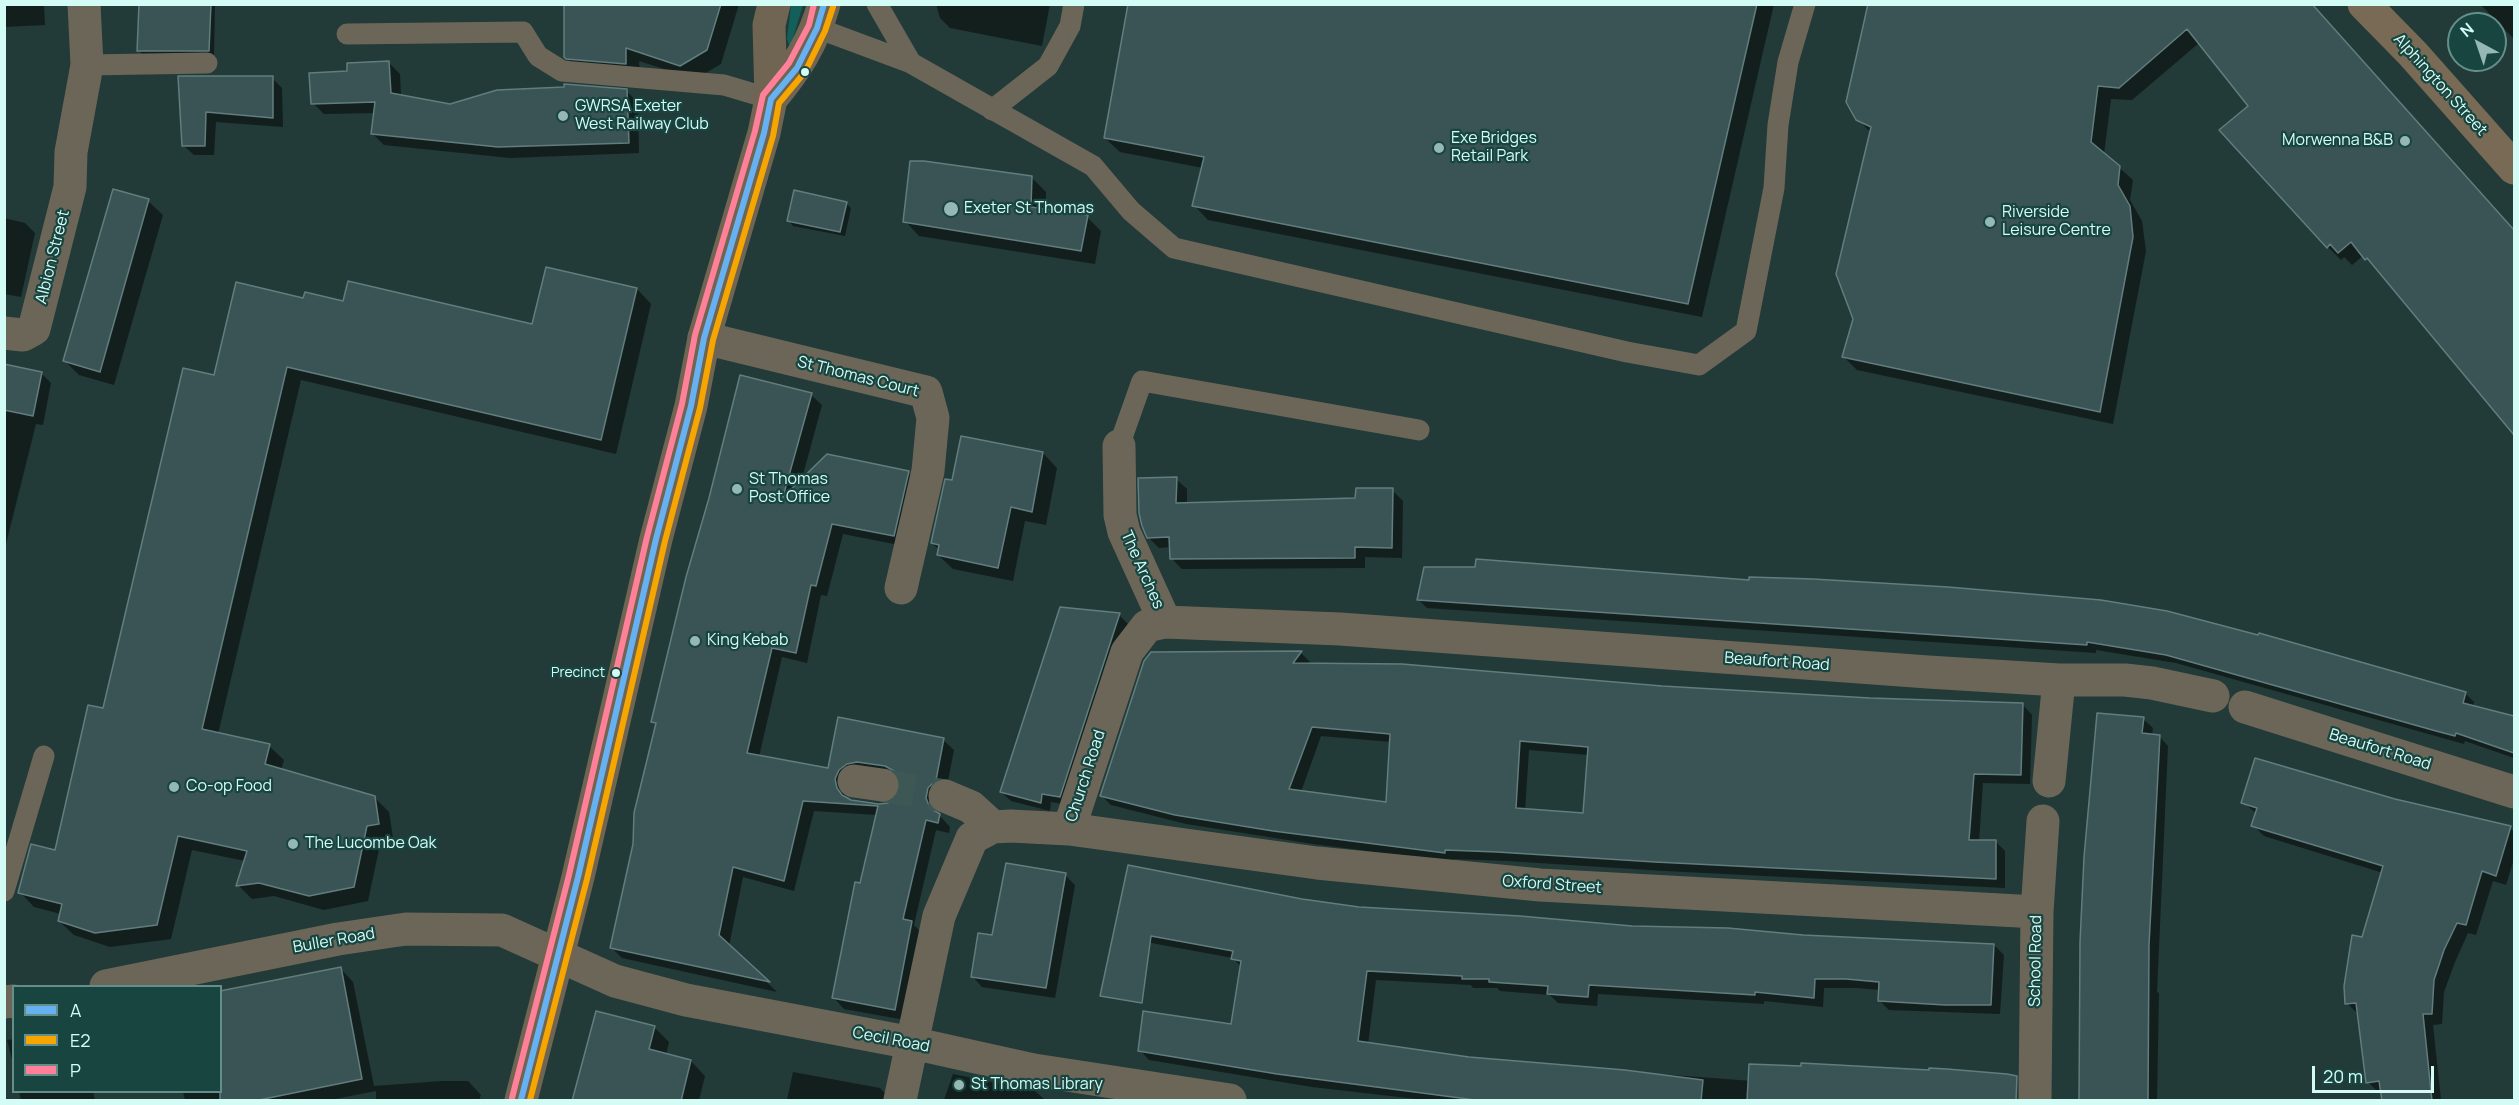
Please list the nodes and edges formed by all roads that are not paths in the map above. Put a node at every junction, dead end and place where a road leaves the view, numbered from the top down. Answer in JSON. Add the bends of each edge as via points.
{"nodes":[{"id":1,"x":84,"y":4,"type":"edge"},
{"id":2,"x":774,"y":4,"type":"edge"},
{"id":3,"x":877,"y":4,"type":"edge"},
{"id":4,"x":1074,"y":4,"type":"edge"},
{"id":5,"x":1805,"y":4,"type":"edge"},
{"id":6,"x":2364,"y":4,"type":"edge"},
{"id":7,"x":820,"y":16,"type":"edge"},
{"id":8,"x":347,"y":34,"type":"dead end"},
{"id":9,"x":207,"y":63,"type":"dead end"},
{"id":10,"x":911,"y":63,"type":"junction"},
{"id":11,"x":87,"y":65,"type":"junction"},
{"id":12,"x":771,"y":99,"type":"junction"},
{"id":13,"x":992,"y":110,"type":"junction"},
{"id":14,"x":2514,"y":168,"type":"edge"},
{"id":15,"x":4,"y":333,"type":"edge"},
{"id":16,"x":704,"y":338,"type":"junction"},
{"id":17,"x":1419,"y":430,"type":"dead end"},
{"id":18,"x":1119,"y":446,"type":"joint"},
{"id":19,"x":900,"y":588,"type":"dead end"},
{"id":20,"x":1165,"y":622,"type":"junction"},
{"id":21,"x":2059,"y":680,"type":"junction"},
{"id":22,"x":2213,"y":696,"type":"dead end"},
{"id":23,"x":2245,"y":707,"type":"dead end"},
{"id":24,"x":44,"y":756,"type":"dead end"},
{"id":25,"x":2049,"y":781,"type":"dead end"},
{"id":26,"x":2514,"y":792,"type":"edge"},
{"id":27,"x":945,"y":796,"type":"tunnel mouth"},
{"id":28,"x":2043,"y":821,"type":"dead end"},
{"id":29,"x":993,"y":827,"type":"junction"},
{"id":30,"x":1069,"y":829,"type":"junction"},
{"id":31,"x":4,"y":891,"type":"edge"},
{"id":32,"x":2037,"y":912,"type":"junction"},
{"id":33,"x":559,"y":955,"type":"junction"},
{"id":34,"x":116,"y":985,"type":"edge"},
{"id":35,"x":912,"y":1043,"type":"junction"},
{"id":36,"x":521,"y":1101,"type":"edge"},
{"id":37,"x":900,"y":1101,"type":"edge"},
{"id":38,"x":1230,"y":1101,"type":"edge"},
{"id":39,"x":2035,"y":1101,"type":"edge"}],
"edges":[{"from":1,"to":11,"type":"street"},
{"from":2,"to":12,"type":"main road","via":[[769,26]]},
{"from":3,"to":10,"type":"lane"},
{"from":4,"to":13,"type":"lane","via":[[1070,26],[1048,66]]},
{"from":5,"to":13,"type":"lane","via":[[1788,62],[1774,188],[1746,331],[1699,365],[1174,248],[1131,211],[1093,166]]},
{"from":6,"to":14,"type":"highway","name":"Alphington Street","via":[[2414,54]]},
{"from":7,"to":10,"type":"lane"},
{"from":7,"to":12,"type":"main road","via":[[797,68]]},
{"from":8,"to":12,"type":"lane","via":[[523,32],[538,56],[562,70],[724,85]]},
{"from":9,"to":11,"type":"lane"},
{"from":10,"to":13,"type":"lane"},
{"from":11,"to":15,"type":"street","name":"Albion Street","via":[[71,152],[70,187],[38,322],[29,334]]},
{"from":12,"to":16,"type":"main road"},
{"from":16,"to":19,"type":"street","name":"St Thomas Court","via":[[926,392],[933,418],[928,471]]},
{"from":16,"to":33,"type":"main road"},
{"from":17,"to":18,"type":"lane","via":[[1142,381]]},
{"from":18,"to":20,"type":"street","name":"The Arches","via":[[1120,515],[1124,532]]},
{"from":20,"to":21,"type":"street","name":"Beaufort Road","via":[[1340,629]]},
{"from":20,"to":30,"type":"street","name":"Church Road","via":[[1147,626],[1127,652]]},
{"from":21,"to":22,"type":"street","name":"Beaufort Road","via":[[2143,682]]},
{"from":21,"to":25,"type":"street"},
{"from":23,"to":26,"type":"street","name":"Beaufort Road"},
{"from":24,"to":31,"type":"lane"},
{"from":27,"to":29,"type":"street","via":[[971,807]]},
{"from":28,"to":32,"type":"street","name":"School Road"},
{"from":29,"to":30,"type":"street","name":"Church Road"},
{"from":29,"to":35,"type":"street","via":[[972,838],[939,916]]},
{"from":30,"to":32,"type":"street","name":"Oxford Street","via":[[1317,863],[1540,885]]},
{"from":32,"to":39,"type":"street","name":"School Road"},
{"from":33,"to":34,"type":"street","name":"Buller Road","via":[[502,930],[406,928]]},
{"from":33,"to":35,"type":"street","name":"Cecil Road","via":[[615,981],[686,1000]]},
{"from":33,"to":36,"type":"main road"},
{"from":35,"to":37,"type":"street"},
{"from":35,"to":38,"type":"street","name":"Cecil Road","via":[[1034,1070]]}]}
